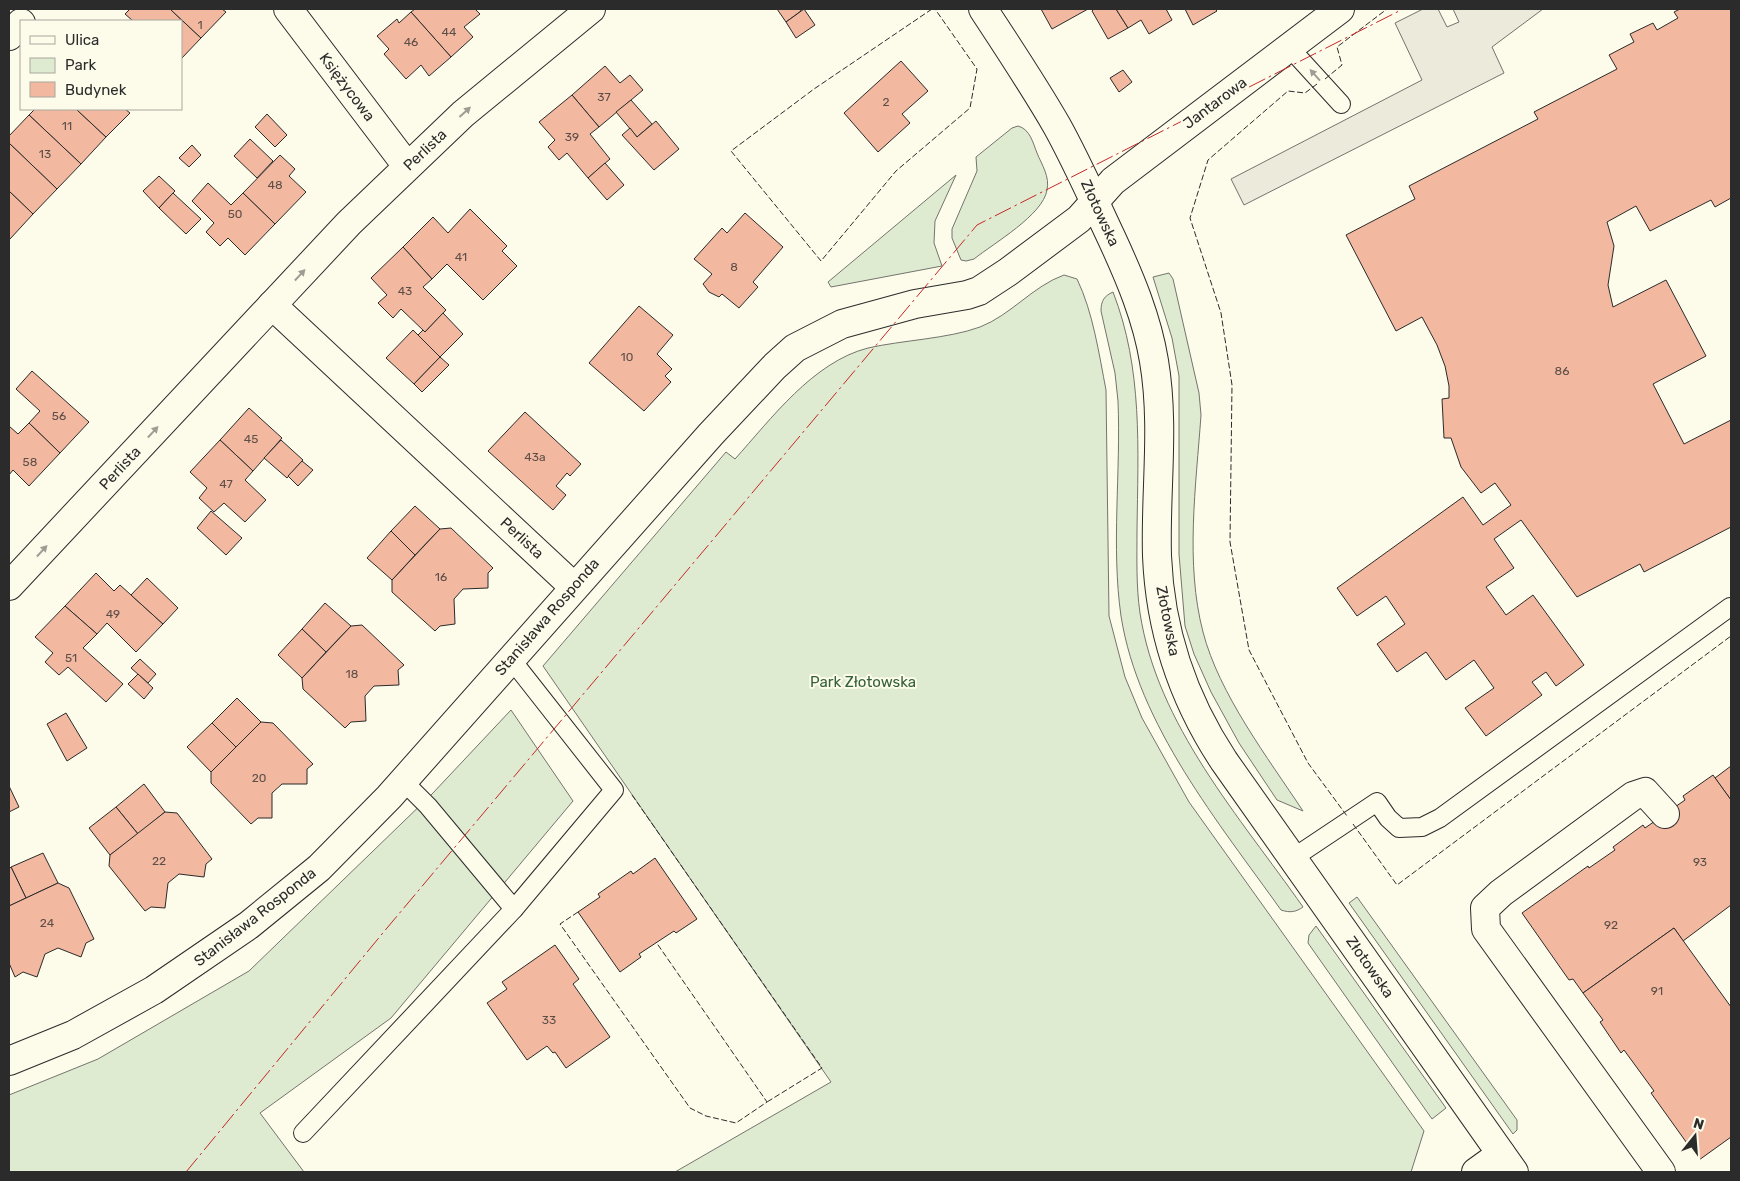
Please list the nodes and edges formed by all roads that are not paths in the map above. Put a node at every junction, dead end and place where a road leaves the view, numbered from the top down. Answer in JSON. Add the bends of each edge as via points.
{"nodes":[{"id":1,"x":34,"y":9,"type":"edge"},
{"id":2,"x":288,"y":9,"type":"edge"},
{"id":3,"x":591,"y":9,"type":"edge"},
{"id":4,"x":983,"y":9,"type":"edge"},
{"id":5,"x":1340,"y":9,"type":"edge"},
{"id":6,"x":24,"y":20,"type":"edge"},
{"id":7,"x":20,"y":24,"type":"edge"},
{"id":8,"x":9,"y":36,"type":"edge"},
{"id":9,"x":1289,"y":47,"type":"junction"},
{"id":10,"x":1341,"y":104,"type":"dead end"},
{"id":11,"x":407,"y":166,"type":"junction"},
{"id":12,"x":1095,"y":201,"type":"junction"},
{"id":13,"x":272,"y":305,"type":"junction"},
{"id":14,"x":9,"y":586,"type":"edge"},
{"id":15,"x":574,"y":587,"type":"junction"},
{"id":16,"x":1730,"y":607,"type":"edge"},
{"id":17,"x":511,"y":659,"type":"junction"},
{"id":18,"x":403,"y":781,"type":"junction"},
{"id":19,"x":1665,"y":814,"type":"dead end"},
{"id":20,"x":1293,"y":858,"type":"junction"},
{"id":21,"x":514,"y":909,"type":"junction"},
{"id":22,"x":9,"y":1061,"type":"edge"},
{"id":23,"x":303,"y":1133,"type":"dead end"},
{"id":24,"x":1507,"y":1163,"type":"edge"},
{"id":25,"x":1476,"y":1172,"type":"edge"},
{"id":26,"x":1661,"y":1172,"type":"edge"}],
"edges":[{"from":1,"to":6,"type":"street"},
{"from":2,"to":11,"type":"street","name":"Księżycowa"},
{"from":11,"to":3,"type":"street","name":"Perlista","one_way":true,"via":[[516,68]]},
{"from":4,"to":12,"type":"street","name":"Złotowska","via":[[1056,125]]},
{"from":5,"to":9,"type":"street","name":"Jantarowa"},
{"from":7,"to":8,"type":"street"},
{"from":10,"to":9,"type":"lane","one_way":true},
{"from":9,"to":12,"type":"street","name":"Jantarowa","via":[[1113,181]]},
{"from":13,"to":11,"type":"street","name":"Perlista","one_way":true},
{"from":12,"to":15,"type":"street","name":"Stanisława Rosponda","via":[[1079,219],[979,291],[842,324],[796,348],[711,434]]},
{"from":12,"to":20,"type":"street","name":"Złotowska","via":[[1133,287],[1154,360],[1160,424],[1160,598],[1174,656],[1207,736]]},
{"from":14,"to":13,"type":"street","name":"Perlista","one_way":true},
{"from":13,"to":15,"type":"street","name":"Perlista"},
{"from":15,"to":17,"type":"street","name":"Stanisława Rosponda"},
{"from":16,"to":20,"type":"lane","via":[[1440,818],[1414,829],[1399,828],[1377,802]]},
{"from":17,"to":18,"type":"street","name":"Stanisława Rosponda"},
{"from":17,"to":21,"type":"lane","via":[[614,790]]},
{"from":18,"to":21,"type":"lane","via":[[428,806]]},
{"from":18,"to":22,"type":"street","name":"Stanisława Rosponda","via":[[319,868],[263,915],[189,968],[106,1018]]},
{"from":19,"to":26,"type":"street","via":[[1645,792],[1634,796],[1485,908],[1486,929]]},
{"from":20,"to":24,"type":"street","name":"Złotowska"},
{"from":21,"to":23,"type":"lane"},
{"from":24,"to":25,"type":"street"}]}
